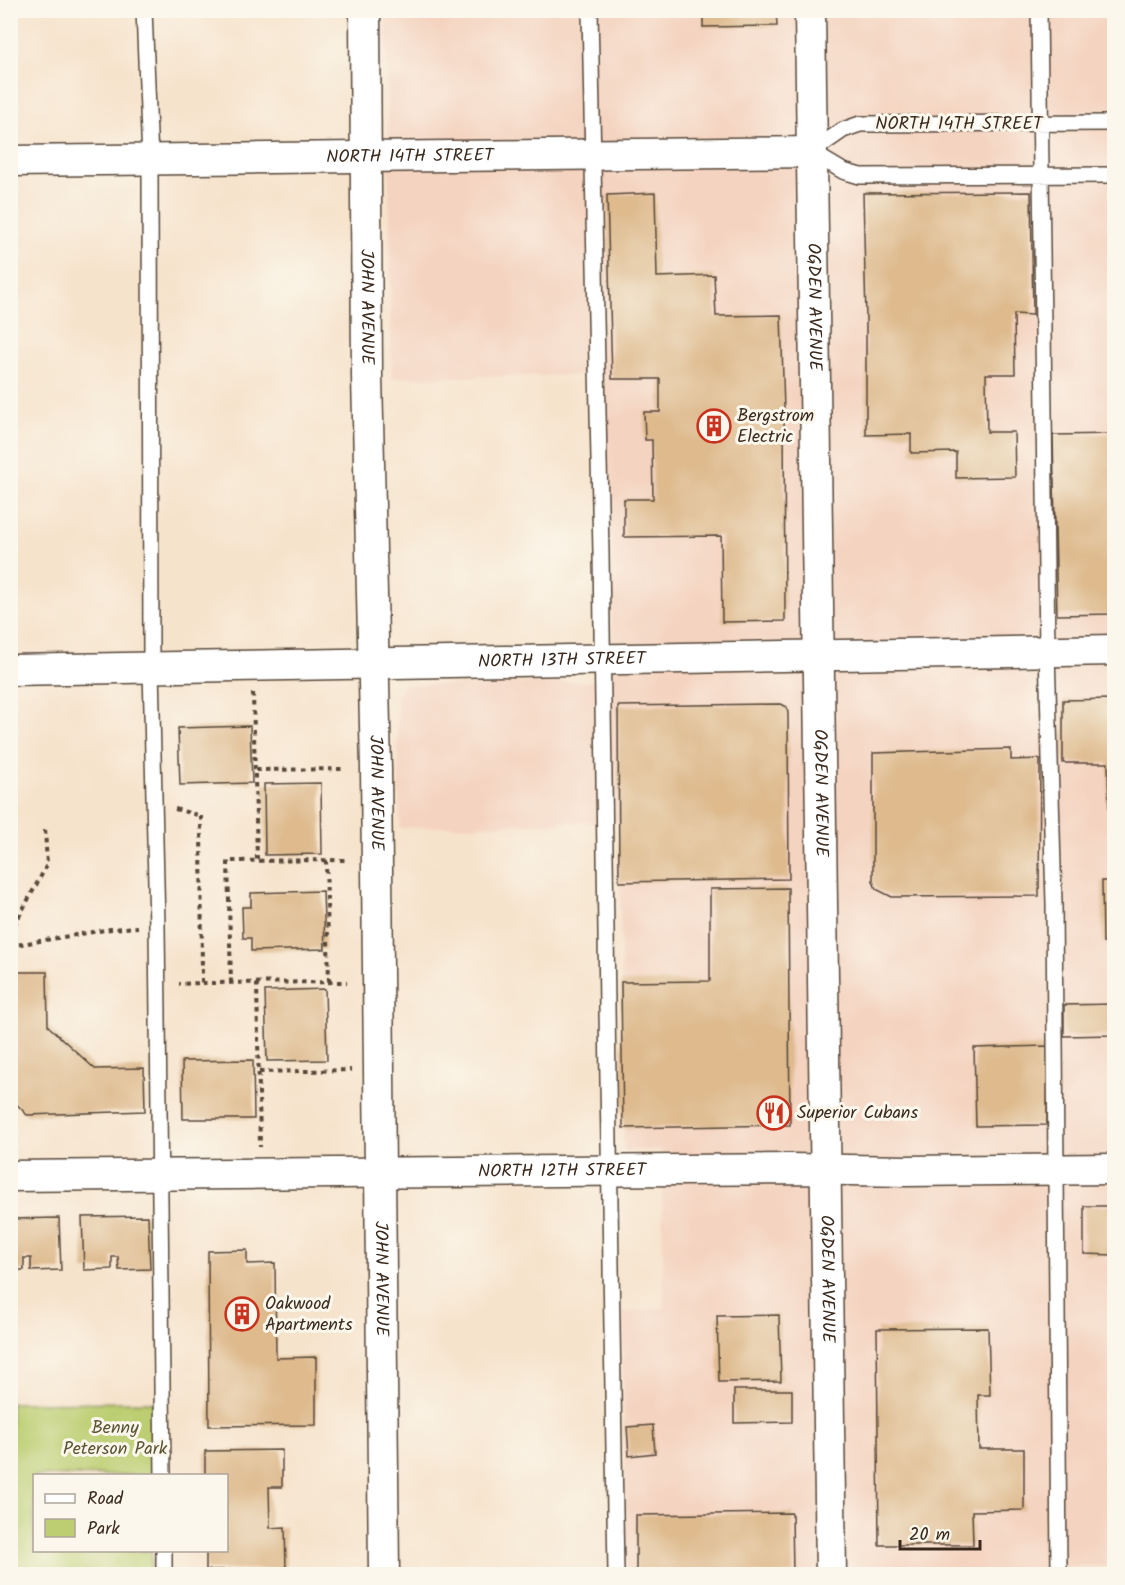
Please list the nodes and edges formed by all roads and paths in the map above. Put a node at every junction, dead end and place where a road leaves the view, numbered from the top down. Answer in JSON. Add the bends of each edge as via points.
{"nodes":[{"id":1,"x":144,"y":10,"type":"edge"},
{"id":2,"x":365,"y":10,"type":"edge"},
{"id":3,"x":590,"y":10,"type":"edge"},
{"id":4,"x":810,"y":10,"type":"edge"},
{"id":5,"x":1039,"y":10,"type":"edge"},
{"id":6,"x":1040,"y":123,"type":"junction"},
{"id":7,"x":1114,"y":123,"type":"edge"},
{"id":8,"x":811,"y":152,"type":"junction"},
{"id":9,"x":591,"y":154,"type":"junction"},
{"id":10,"x":364,"y":158,"type":"junction"},
{"id":11,"x":150,"y":160,"type":"junction"},
{"id":12,"x":10,"y":161,"type":"edge"},
{"id":13,"x":1114,"y":175,"type":"edge"},
{"id":14,"x":1041,"y":176,"type":"junction"},
{"id":15,"x":1114,"y":650,"type":"edge"},
{"id":16,"x":1047,"y":651,"type":"junction"},
{"id":17,"x":820,"y":654,"type":"junction"},
{"id":18,"x":602,"y":661,"type":"junction"},
{"id":19,"x":374,"y":665,"type":"junction"},
{"id":20,"x":252,"y":667,"type":"junction"},
{"id":21,"x":151,"y":668,"type":"junction"},
{"id":22,"x":10,"y":670,"type":"edge"},
{"id":23,"x":345,"y":768,"type":"dead end"},
{"id":24,"x":256,"y":770,"type":"junction"},
{"id":25,"x":172,"y":808,"type":"dead end"},
{"id":26,"x":45,"y":828,"type":"dead end"},
{"id":27,"x":257,"y":860,"type":"junction"},
{"id":28,"x":326,"y":860,"type":"junction"},
{"id":29,"x":347,"y":860,"type":"dead end"},
{"id":30,"x":157,"y":926,"type":"junction"},
{"id":31,"x":10,"y":933,"type":"edge"},
{"id":32,"x":10,"y":946,"type":"edge"},
{"id":33,"x":347,"y":981,"type":"dead end"},
{"id":34,"x":328,"y":982,"type":"junction"},
{"id":35,"x":202,"y":983,"type":"junction"},
{"id":36,"x":231,"y":983,"type":"junction"},
{"id":37,"x":257,"y":983,"type":"junction"},
{"id":38,"x":175,"y":984,"type":"dead end"},
{"id":39,"x":380,"y":1070,"type":"junction"},
{"id":40,"x":259,"y":1072,"type":"junction"},
{"id":41,"x":16,"y":1103,"type":"dead end"},
{"id":42,"x":10,"y":1108,"type":"edge"},
{"id":43,"x":1055,"y":1169,"type":"junction"},
{"id":44,"x":1114,"y":1169,"type":"edge"},
{"id":45,"x":826,"y":1170,"type":"junction"},
{"id":46,"x":608,"y":1171,"type":"junction"},
{"id":47,"x":381,"y":1173,"type":"junction"},
{"id":48,"x":258,"y":1174,"type":"junction"},
{"id":49,"x":10,"y":1176,"type":"edge"},
{"id":50,"x":161,"y":1176,"type":"junction"},
{"id":51,"x":163,"y":1474,"type":"edge"},
{"id":52,"x":164,"y":1552,"type":"edge"},
{"id":53,"x":164,"y":1575,"type":"edge"},
{"id":54,"x":384,"y":1575,"type":"edge"},
{"id":55,"x":616,"y":1575,"type":"edge"},
{"id":56,"x":831,"y":1575,"type":"edge"},
{"id":57,"x":1059,"y":1575,"type":"edge"}],
"edges":[{"from":1,"to":11,"type":"lane"},
{"from":2,"to":10,"type":"street","name":"JOHN AVENUE"},
{"from":3,"to":9,"type":"lane"},
{"from":4,"to":8,"type":"street","name":"OGDEN AVENUE"},
{"from":5,"to":6,"type":"lane"},
{"from":6,"to":7,"type":"lane","name":"NORTH 14TH STREET"},
{"from":6,"to":8,"type":"lane","name":"NORTH 14TH STREET","via":[[860,124],[843,130]]},
{"from":6,"to":14,"type":"lane"},
{"from":8,"to":9,"type":"street","name":"NORTH 14TH STREET"},
{"from":8,"to":14,"type":"lane","via":[[860,176]]},
{"from":8,"to":17,"type":"street","name":"OGDEN AVENUE"},
{"from":9,"to":10,"type":"street","name":"NORTH 14TH STREET"},
{"from":9,"to":18,"type":"lane"},
{"from":10,"to":11,"type":"street","name":"NORTH 14TH STREET"},
{"from":10,"to":19,"type":"street","name":"JOHN AVENUE"},
{"from":11,"to":12,"type":"street","name":"NORTH 14TH STREET"},
{"from":11,"to":21,"type":"lane"},
{"from":13,"to":14,"type":"lane"},
{"from":14,"to":16,"type":"lane"},
{"from":15,"to":16,"type":"street","name":"NORTH 13TH STREET"},
{"from":16,"to":17,"type":"street","name":"NORTH 13TH STREET"},
{"from":16,"to":43,"type":"lane","via":[[1054,903]]},
{"from":17,"to":18,"type":"street","name":"NORTH 13TH STREET"},
{"from":17,"to":45,"type":"street","name":"OGDEN AVENUE"},
{"from":18,"to":19,"type":"street","name":"NORTH 13TH STREET"},
{"from":18,"to":46,"type":"lane"},
{"from":19,"to":20,"type":"street","name":"NORTH 13TH STREET"},
{"from":19,"to":39,"type":"street","name":"JOHN AVENUE"},
{"from":20,"to":21,"type":"street","name":"NORTH 13TH STREET"},
{"from":20,"to":24,"type":"path"},
{"from":21,"to":22,"type":"street","name":"NORTH 13TH STREET"},
{"from":21,"to":30,"type":"lane"},
{"from":23,"to":24,"type":"path"},
{"from":24,"to":27,"type":"path"},
{"from":25,"to":35,"type":"path","via":[[201,816]]},
{"from":26,"to":31,"type":"path","via":[[47,866]]},
{"from":27,"to":28,"type":"path"},
{"from":27,"to":36,"type":"path","via":[[228,861]]},
{"from":28,"to":29,"type":"path"},
{"from":28,"to":34,"type":"path"},
{"from":30,"to":32,"type":"path","via":[[111,929]]},
{"from":30,"to":50,"type":"lane"},
{"from":33,"to":34,"type":"path"},
{"from":34,"to":37,"type":"path"},
{"from":35,"to":36,"type":"path"},
{"from":35,"to":38,"type":"path"},
{"from":36,"to":37,"type":"path"},
{"from":37,"to":40,"type":"path"},
{"from":39,"to":40,"type":"path"},
{"from":39,"to":47,"type":"street","name":"JOHN AVENUE"},
{"from":40,"to":48,"type":"path"},
{"from":41,"to":42,"type":"path"},
{"from":43,"to":44,"type":"street","name":"NORTH 12TH STREET"},
{"from":43,"to":45,"type":"street","name":"NORTH 12TH STREET"},
{"from":43,"to":57,"type":"lane"},
{"from":45,"to":46,"type":"street","name":"NORTH 12TH STREET"},
{"from":45,"to":56,"type":"street","name":"OGDEN AVENUE"},
{"from":46,"to":47,"type":"street","name":"NORTH 12TH STREET"},
{"from":46,"to":55,"type":"lane"},
{"from":47,"to":48,"type":"street","name":"NORTH 12TH STREET"},
{"from":47,"to":54,"type":"street","name":"JOHN AVENUE"},
{"from":48,"to":50,"type":"street","name":"NORTH 12TH STREET"},
{"from":49,"to":50,"type":"street","name":"NORTH 12TH STREET"},
{"from":50,"to":51,"type":"lane"},
{"from":52,"to":53,"type":"lane"}]}
